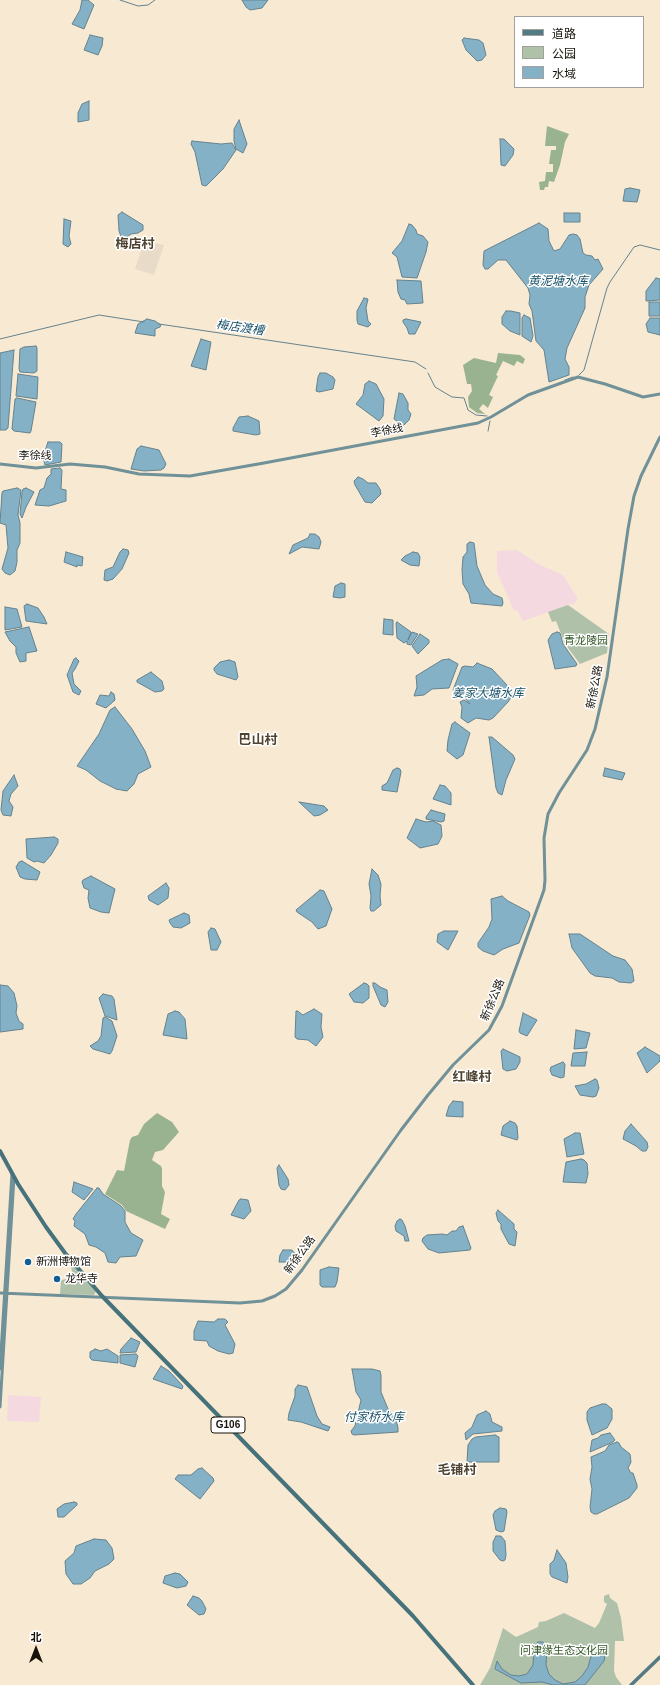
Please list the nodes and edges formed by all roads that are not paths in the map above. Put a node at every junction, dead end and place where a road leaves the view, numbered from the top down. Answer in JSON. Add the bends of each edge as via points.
{"nodes":[{"id":1,"x":660,"y":394,"type":"edge"},
{"id":2,"x":660,"y":436,"type":"edge"},
{"id":3,"x":0,"y":464,"type":"edge"},
{"id":4,"x":0,"y":1151,"type":"edge"},
{"id":5,"x":13,"y":1175,"type":"junction"},
{"id":6,"x":0,"y":1295,"type":"edge"},
{"id":7,"x":6,"y":1295,"type":"junction"},
{"id":8,"x":103,"y":1297,"type":"junction"},
{"id":9,"x":0,"y":1369,"type":"edge"},
{"id":10,"x":0,"y":1407,"type":"edge"},
{"id":11,"x":660,"y":1657,"type":"edge"},
{"id":12,"x":473,"y":1685,"type":"edge"},
{"id":13,"x":631,"y":1685,"type":"edge"}],
"edges":[{"from":1,"to":3,"type":"main road","name":"李徐线","via":[[643,397],[578,377],[528,395],[478,423],[190,476],[139,474],[105,467],[70,464],[39,468]]},
{"from":2,"to":8,"type":"main road","name":"新徐公路","via":[[641,476],[632,506],[607,677],[595,729],[587,750],[548,814],[544,838],[544,890],[494,1023],[419,1106],[302,1270],[281,1293],[267,1300],[246,1303]]},
{"from":4,"to":5,"type":"highway","number":"G106"},
{"from":5,"to":7,"type":"main road"},
{"from":5,"to":8,"type":"highway","number":"G106","via":[[59,1245]]},
{"from":6,"to":7,"type":"main road","name":"新徐公路"},
{"from":7,"to":8,"type":"main road","name":"新徐公路"},
{"from":7,"to":9,"type":"main road"},
{"from":7,"to":10,"type":"main road"},
{"from":8,"to":12,"type":"highway","number":"G106","via":[[413,1616]]},
{"from":11,"to":13,"type":"main road"}]}
